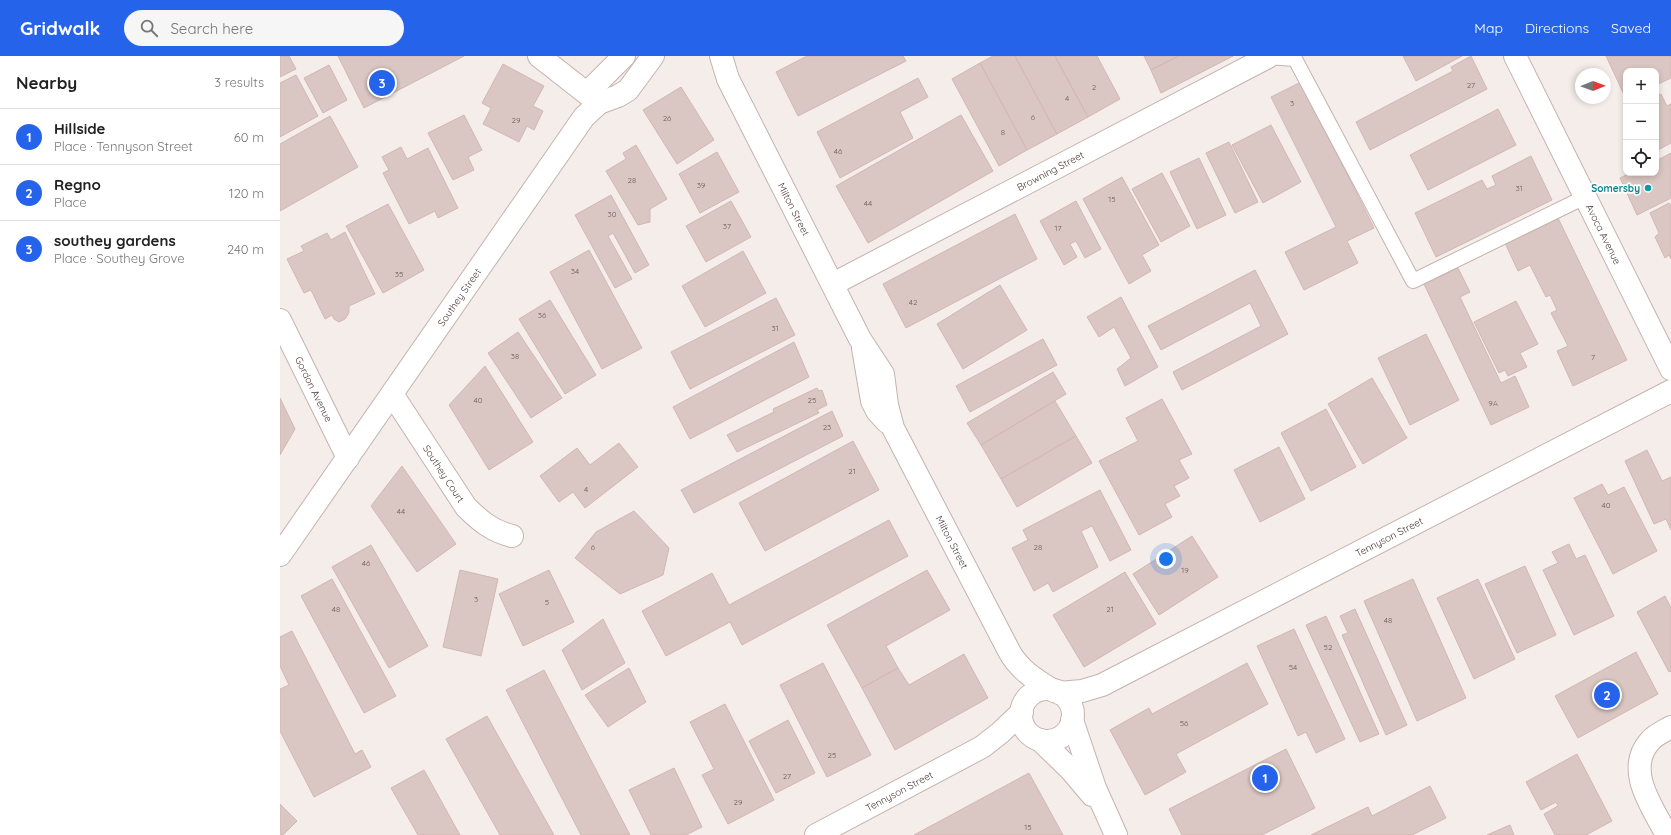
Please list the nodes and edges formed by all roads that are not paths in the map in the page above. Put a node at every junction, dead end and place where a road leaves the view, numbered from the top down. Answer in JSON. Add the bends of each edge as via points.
{"nodes":[{"id":1,"x":539,"y":56,"type":"edge"},
{"id":2,"x":624,"y":56,"type":"edge"},
{"id":3,"x":654,"y":56,"type":"edge"},
{"id":4,"x":707,"y":56,"type":"edge"},
{"id":5,"x":721,"y":56,"type":"edge"},
{"id":6,"x":1515,"y":56,"type":"edge"},
{"id":7,"x":1268,"y":57,"type":"edge"},
{"id":8,"x":728,"y":79,"type":"junction"},
{"id":9,"x":593,"y":98,"type":"junction"},
{"id":10,"x":1585,"y":197,"type":"junction"},
{"id":11,"x":833,"y":284,"type":"junction"},
{"id":12,"x":280,"y":320,"type":"edge"},
{"id":13,"x":1671,"y":369,"type":"edge"},
{"id":14,"x":1671,"y":391,"type":"edge"},
{"id":15,"x":392,"y":394,"type":"junction"},
{"id":16,"x":348,"y":458,"type":"junction"},
{"id":17,"x":512,"y":536,"type":"dead end"},
{"id":18,"x":280,"y":555,"type":"edge"},
{"id":19,"x":1008,"y":651,"type":"junction"},
{"id":20,"x":1107,"y":682,"type":"junction"},
{"id":21,"x":1057,"y":692,"type":"junction"},
{"id":22,"x":1022,"y":709,"type":"junction"},
{"id":23,"x":1072,"y":717,"type":"junction"},
{"id":24,"x":1671,"y":727,"type":"edge"},
{"id":25,"x":1038,"y":739,"type":"junction"},
{"id":26,"x":982,"y":747,"type":"junction"},
{"id":27,"x":1105,"y":812,"type":"junction"},
{"id":28,"x":816,"y":835,"type":"edge"},
{"id":29,"x":1116,"y":835,"type":"edge"},
{"id":30,"x":1667,"y":835,"type":"edge"}],
"edges":[{"from":1,"to":9,"type":"street"},
{"from":2,"to":9,"type":"street"},
{"from":3,"to":9,"type":"street","name":"Southey Street","via":[[628,90],[618,96]]},
{"from":4,"to":8,"type":"street","name":"Milton Street"},
{"from":5,"to":8,"type":"street","name":"Milton Street"},
{"from":6,"to":10,"type":"street","name":"Avoca Avenue"},
{"from":7,"to":10,"type":"lane","via":[[1295,59],[1413,282]]},
{"from":7,"to":11,"type":"street","name":"Browning Street"},
{"from":8,"to":11,"type":"street","name":"Milton Street"},
{"from":9,"to":15,"type":"street","name":"Southey Street","via":[[584,117]]},
{"from":10,"to":13,"type":"street","name":"Avoca Avenue"},
{"from":11,"to":19,"type":"street","name":"Milton Street","via":[[860,339],[883,374],[888,411],[896,434]]},
{"from":12,"to":16,"type":"street","name":"Gordon Avenue"},
{"from":14,"to":20,"type":"street","name":"Tennyson Street"},
{"from":15,"to":16,"type":"street","name":"Southey Street"},
{"from":15,"to":17,"type":"street","name":"Southey Court","via":[[466,507],[498,533]]},
{"from":16,"to":18,"type":"street","name":"Southey Street"},
{"from":19,"to":21,"type":"street","name":"Milton Street","via":[[1028,674]]},
{"from":19,"to":22,"type":"street","name":"Milton Street","via":[[1015,669]]},
{"from":20,"to":21,"type":"street","name":"Tennyson Street","via":[[1088,690]]},
{"from":20,"to":23,"type":"street","name":"Tennyson Street","via":[[1093,692]]},
{"from":21,"to":22,"type":"street","via":[[1043,690],[1033,694]]},
{"from":21,"to":23,"type":"street","via":[[1070,704]]},
{"from":22,"to":25,"type":"street","via":[[1024,727]]},
{"from":22,"to":26,"type":"street","name":"Tennyson Street","via":[[1000,733]]},
{"from":23,"to":25,"type":"street","via":[[1068,730],[1061,737],[1051,741]]},
{"from":23,"to":27,"type":"street"},
{"from":24,"to":30,"type":"street","via":[[1651,740],[1643,752],[1639,773],[1642,786]]},
{"from":25,"to":26,"type":"street","name":"Tennyson Street"},
{"from":25,"to":27,"type":"street","via":[[1070,769]]},
{"from":26,"to":28,"type":"street","name":"Tennyson Street"},
{"from":27,"to":29,"type":"street"}]}
